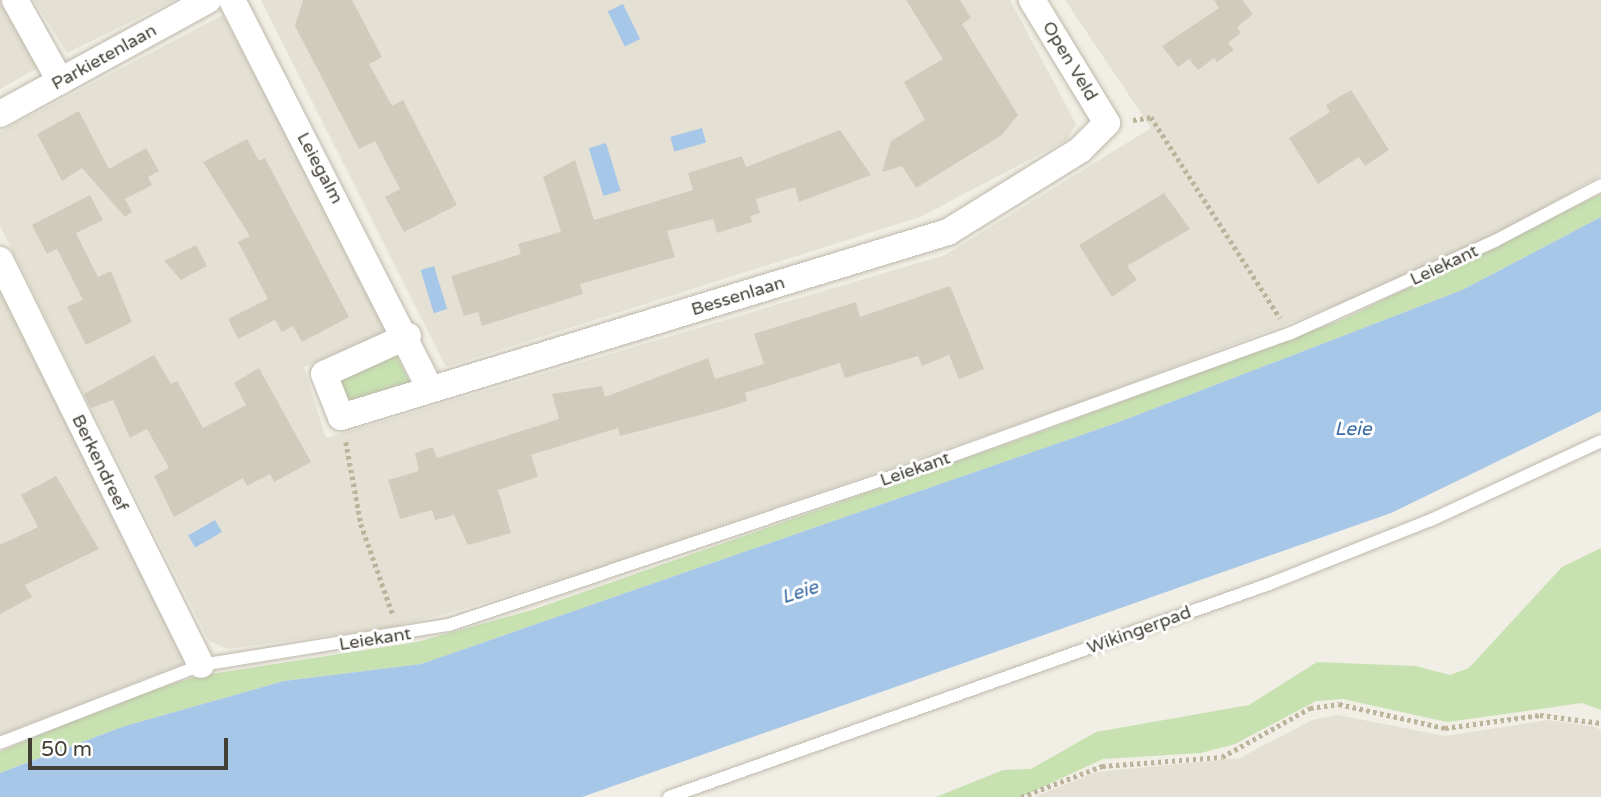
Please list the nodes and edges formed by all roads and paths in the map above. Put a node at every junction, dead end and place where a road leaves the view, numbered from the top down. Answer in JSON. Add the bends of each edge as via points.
{"nodes":[{"id":1,"x":15,"y":0,"type":"edge"},
{"id":2,"x":208,"y":0,"type":"edge"},
{"id":3,"x":232,"y":0,"type":"edge"},
{"id":4,"x":1032,"y":0,"type":"edge"},
{"id":5,"x":60,"y":81,"type":"junction"},
{"id":6,"x":0,"y":114,"type":"edge"},
{"id":7,"x":1107,"y":123,"type":"junction"},
{"id":8,"x":1601,"y":185,"type":"edge"},
{"id":9,"x":0,"y":260,"type":"edge"},
{"id":10,"x":1289,"y":334,"type":"junction"},
{"id":11,"x":408,"y":336,"type":"junction"},
{"id":12,"x":430,"y":388,"type":"junction"},
{"id":13,"x":341,"y":417,"type":"junction"},
{"id":14,"x":1601,"y":442,"type":"edge"},
{"id":15,"x":399,"y":636,"type":"junction"},
{"id":16,"x":201,"y":665,"type":"junction"},
{"id":17,"x":1601,"y":723,"type":"edge"},
{"id":18,"x":0,"y":743,"type":"edge"},
{"id":19,"x":672,"y":796,"type":"edge"},
{"id":20,"x":1021,"y":797,"type":"edge"}],
"edges":[{"from":1,"to":5,"type":"street"},
{"from":2,"to":5,"type":"street","name":"Parkietenlaan"},
{"from":3,"to":11,"type":"street","name":"Leiegalm"},
{"from":4,"to":7,"type":"street","name":"Open Veld"},
{"from":5,"to":6,"type":"street","name":"Parkietenlaan"},
{"from":7,"to":10,"type":"path","via":[[1151,117]]},
{"from":7,"to":12,"type":"street","name":"Bessenlaan","via":[[1080,150],[948,232]]},
{"from":8,"to":10,"type":"lane","name":"Leiekant","via":[[1495,241]]},
{"from":9,"to":16,"type":"street","name":"Berkendreef"},
{"from":10,"to":15,"type":"lane","name":"Leiekant","via":[[574,587]]},
{"from":11,"to":12,"type":"street","name":"Leiegalm"},
{"from":11,"to":13,"type":"street","via":[[324,374]]},
{"from":12,"to":13,"type":"street","name":"Bessenlaan"},
{"from":13,"to":15,"type":"path","via":[[361,524]]},
{"from":14,"to":19,"type":"lane","name":"Wikingerpad","via":[[1431,520],[1281,579]]},
{"from":15,"to":16,"type":"lane","name":"Leiekant"},
{"from":16,"to":18,"type":"lane","name":"Leiekant"},
{"from":17,"to":20,"type":"path","via":[[1540,715],[1444,728],[1339,704],[1310,709],[1222,757],[1102,766]]}]}
